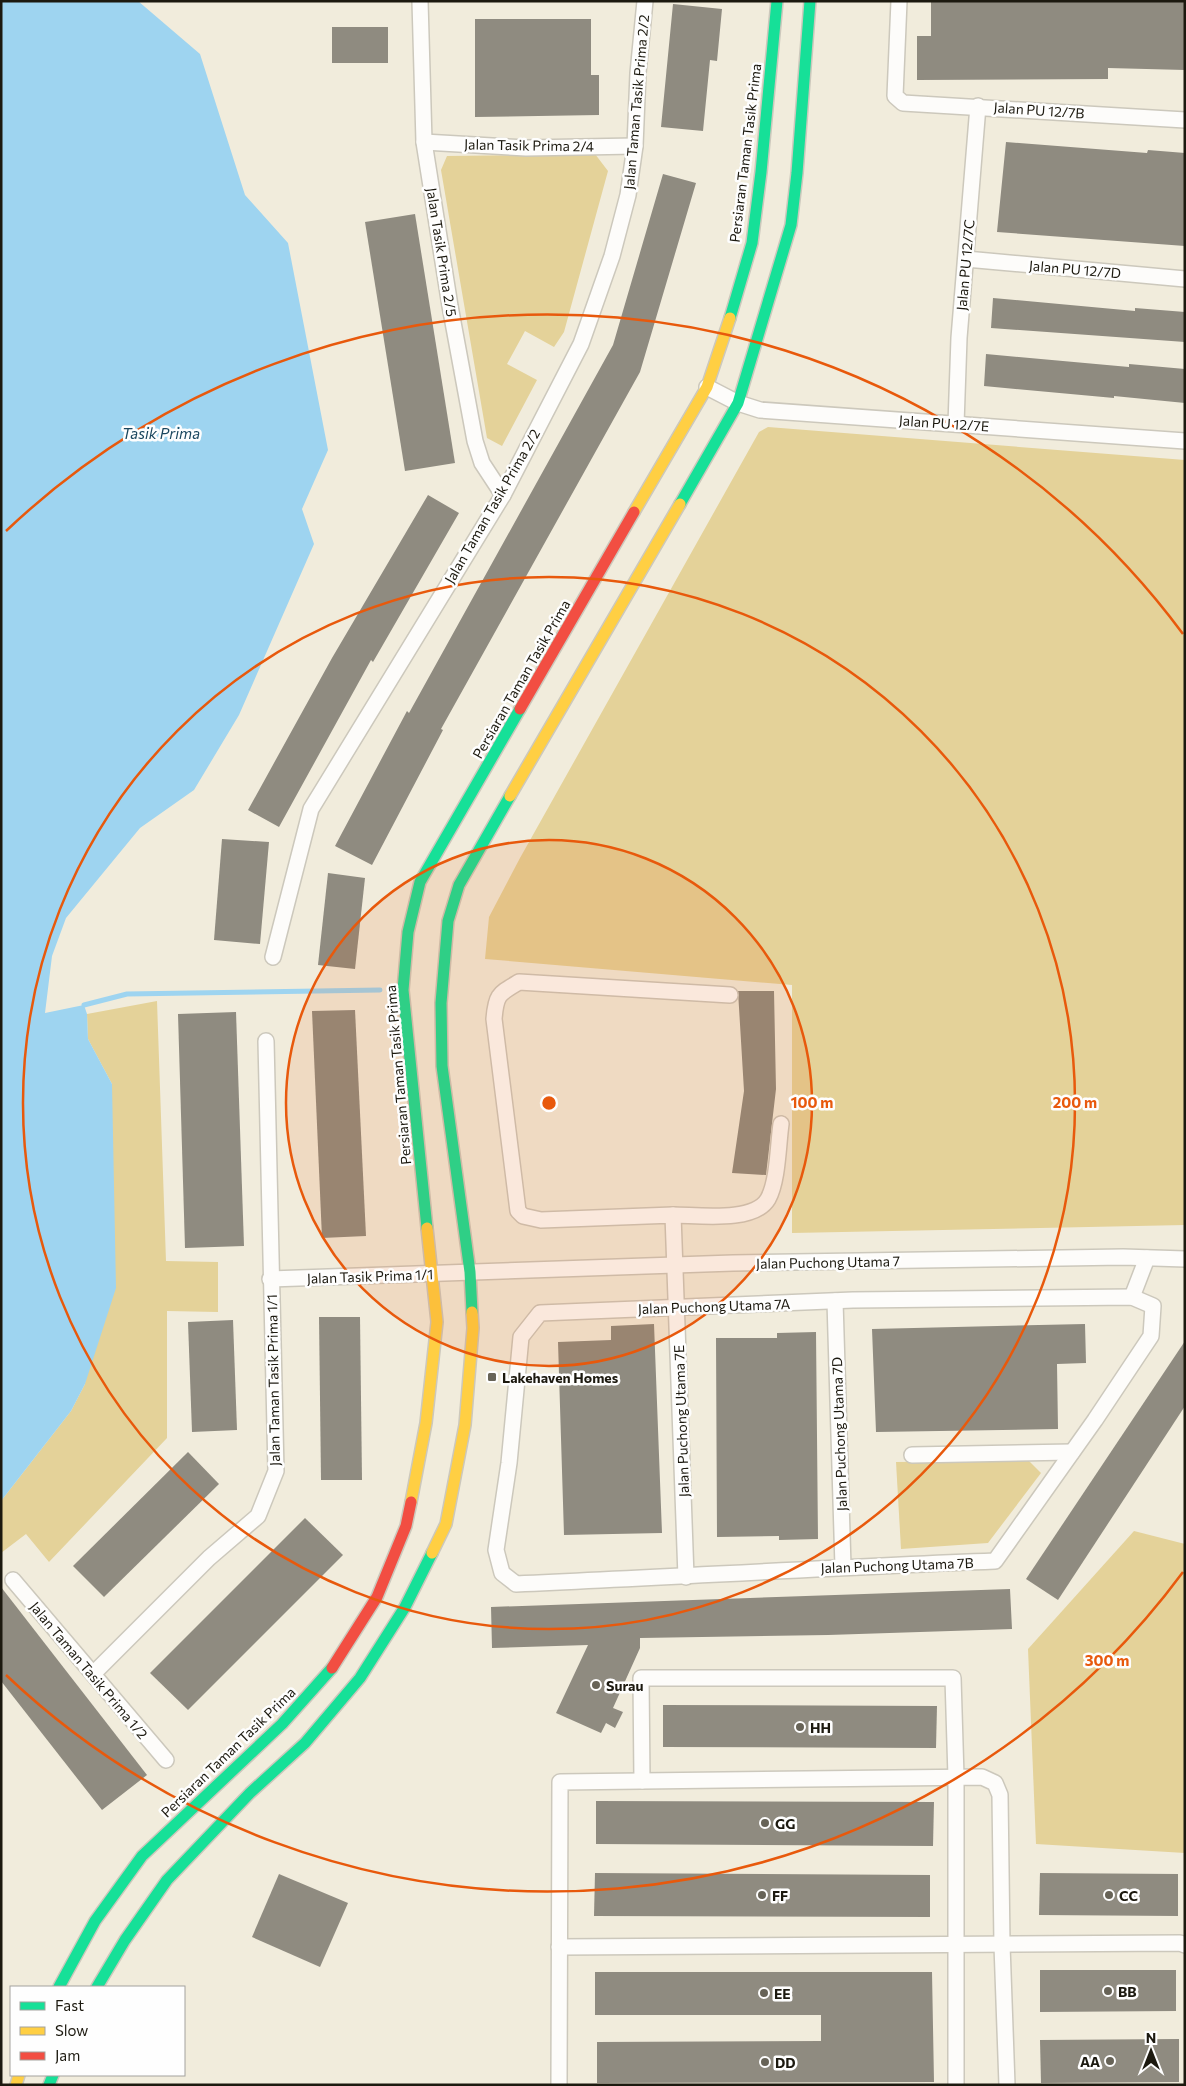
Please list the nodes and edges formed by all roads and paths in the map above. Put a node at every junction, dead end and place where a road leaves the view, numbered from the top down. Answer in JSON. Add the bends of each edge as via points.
{"nodes":[{"id":1,"x":420,"y":1,"type":"edge"},
{"id":2,"x":645,"y":1,"type":"edge"},
{"id":3,"x":777,"y":1,"type":"edge"},
{"id":4,"x":810,"y":1,"type":"edge"},
{"id":5,"x":899,"y":1,"type":"edge"},
{"id":6,"x":978,"y":106,"type":"junction"},
{"id":7,"x":1185,"y":120,"type":"edge"},
{"id":8,"x":424,"y":142,"type":"junction"},
{"id":9,"x":635,"y":146,"type":"junction"},
{"id":10,"x":966,"y":259,"type":"junction"},
{"id":11,"x":1185,"y":279,"type":"edge"},
{"id":12,"x":707,"y":387,"type":"junction"},
{"id":13,"x":738,"y":404,"type":"junction"},
{"id":14,"x":956,"y":424,"type":"junction"},
{"id":15,"x":1185,"y":441,"type":"edge"},
{"id":16,"x":503,"y":495,"type":"junction"},
{"id":17,"x":273,"y":957,"type":"dead end"},
{"id":18,"x":730,"y":995,"type":"dead end"},
{"id":19,"x":266,"y":1041,"type":"dead end"},
{"id":20,"x":780,"y":1124,"type":"dead end"},
{"id":21,"x":673,"y":1215,"type":"junction"},
{"id":22,"x":1147,"y":1258,"type":"junction"},
{"id":23,"x":1185,"y":1259,"type":"edge"},
{"id":24,"x":676,"y":1265,"type":"junction"},
{"id":25,"x":470,"y":1272,"type":"junction"},
{"id":26,"x":433,"y":1274,"type":"junction"},
{"id":27,"x":270,"y":1279,"type":"junction"},
{"id":28,"x":1132,"y":1297,"type":"junction"},
{"id":29,"x":835,"y":1301,"type":"junction"},
{"id":30,"x":678,"y":1307,"type":"junction"},
{"id":31,"x":1072,"y":1452,"type":"junction"},
{"id":32,"x":912,"y":1455,"type":"dead end"},
{"id":33,"x":496,"y":1550,"type":"joint"},
{"id":34,"x":843,"y":1567,"type":"junction"},
{"id":35,"x":686,"y":1577,"type":"junction"},
{"id":36,"x":13,"y":1580,"type":"dead end"},
{"id":37,"x":93,"y":1674,"type":"junction"},
{"id":38,"x":166,"y":1760,"type":"dead end"},
{"id":39,"x":956,"y":1777,"type":"junction"},
{"id":40,"x":642,"y":1781,"type":"junction"},
{"id":41,"x":957,"y":1945,"type":"junction"},
{"id":42,"x":1002,"y":1945,"type":"junction"},
{"id":43,"x":1185,"y":1945,"type":"edge"},
{"id":44,"x":559,"y":1948,"type":"junction"},
{"id":45,"x":60,"y":1986,"type":"edge"},
{"id":46,"x":98,"y":1986,"type":"edge"},
{"id":47,"x":559,"y":2085,"type":"edge"},
{"id":48,"x":956,"y":2085,"type":"edge"},
{"id":49,"x":1007,"y":2085,"type":"edge"}],
"edges":[{"from":1,"to":8,"type":"street","name":"Jalan Tasik Prima 2/5"},
{"from":2,"to":9,"type":"street","name":"Jalan Taman Tasik Prima 2/2"},
{"from":3,"to":12,"type":"main road","name":"Persiaran Taman Tasik Prima","via":[[752,243]]},
{"from":4,"to":13,"type":"main road","via":[[791,224]]},
{"from":5,"to":6,"type":"street","name":"Jalan PU 12/7B","via":[[896,96],[903,103]]},
{"from":6,"to":7,"type":"street","name":"Jalan PU 12/7B"},
{"from":6,"to":10,"type":"street","name":"Jalan PU 12/7C"},
{"from":8,"to":9,"type":"street","name":"Jalan Tasik Prima 2/4","via":[[526,148]]},
{"from":8,"to":16,"type":"street","name":"Jalan Tasik Prima 2/5","via":[[474,441],[482,463]]},
{"from":9,"to":16,"type":"street","name":"Jalan Taman Tasik Prima 2/2","via":[[628,195],[612,256],[581,344]]},
{"from":10,"to":11,"type":"street","name":"Jalan PU 12/7D"},
{"from":10,"to":14,"type":"street","name":"Jalan PU 12/7C"},
{"from":12,"to":13,"type":"street","name":"Jalan PU 12/7E"},
{"from":12,"to":26,"type":"main road","name":"Persiaran Taman Tasik Prima","via":[[420,882],[408,932],[403,990]]},
{"from":13,"to":14,"type":"street","name":"Jalan PU 12/7E","via":[[760,410]]},
{"from":13,"to":25,"type":"main road","via":[[459,885],[448,921],[442,1004],[442,1066]]},
{"from":14,"to":15,"type":"street","name":"Jalan PU 12/7E"},
{"from":16,"to":17,"type":"street","name":"Jalan Taman Tasik Prima 2/2","via":[[311,809]]},
{"from":18,"to":21,"type":"street","via":[[519,982],[499,995],[495,1004],[494,1019],[518,1211],[523,1216],[541,1220]]},
{"from":19,"to":27,"type":"street","name":"Jalan Taman Tasik Prima 1/1"},
{"from":20,"to":21,"type":"street","via":[[774,1184],[767,1200],[750,1213]]},
{"from":21,"to":24,"type":"street","name":"Jalan Puchong Utama 7E"},
{"from":22,"to":23,"type":"street","name":"Jalan Puchong Utama 7"},
{"from":22,"to":24,"type":"street","name":"Jalan Puchong Utama 7"},
{"from":22,"to":28,"type":"street"},
{"from":24,"to":25,"type":"street","name":"Jalan Puchong Utama 7"},
{"from":24,"to":30,"type":"street","name":"Jalan Puchong Utama 7E"},
{"from":25,"to":26,"type":"street","name":"Jalan Tasik Prima 1/1"},
{"from":25,"to":46,"type":"main road","via":[[473,1328],[466,1425],[446,1524],[405,1607],[360,1678],[305,1743],[250,1793],[167,1880]]},
{"from":26,"to":27,"type":"street","name":"Jalan Tasik Prima 1/1"},
{"from":26,"to":45,"type":"main road","name":"Persiaran Taman Tasik Prima","via":[[437,1322],[426,1423],[406,1526],[377,1597],[336,1664],[282,1724],[142,1856],[95,1921]]},
{"from":27,"to":37,"type":"street","name":"Jalan Taman Tasik Prima 1/1","via":[[276,1471],[258,1516],[209,1558]]},
{"from":28,"to":29,"type":"street","name":"Jalan Puchong Utama 7A"},
{"from":28,"to":31,"type":"street","name":"Jalan Puchong Utama 7B","via":[[1153,1306],[1151,1336]]},
{"from":29,"to":30,"type":"street","name":"Jalan Puchong Utama 7A"},
{"from":29,"to":34,"type":"street","name":"Jalan Puchong Utama 7D"},
{"from":30,"to":33,"type":"street","name":"Jalan Puchong Utama 7A","via":[[540,1312],[521,1337],[509,1463]]},
{"from":30,"to":35,"type":"street","name":"Jalan Puchong Utama 7E"},
{"from":31,"to":32,"type":"street"},
{"from":31,"to":34,"type":"street","name":"Jalan Puchong Utama 7B","via":[[995,1561]]},
{"from":33,"to":35,"type":"street","name":"Jalan Puchong Utama 7B","via":[[502,1573],[516,1584]]},
{"from":34,"to":35,"type":"street","name":"Jalan Puchong Utama 7B"},
{"from":36,"to":37,"type":"street","name":"Jalan Taman Tasik Prima 1/2"},
{"from":37,"to":38,"type":"street","name":"Jalan Taman Tasik Prima 1/2"},
{"from":39,"to":40,"type":"street"},
{"from":39,"to":40,"type":"street","via":[[953,1678],[641,1678]]},
{"from":39,"to":41,"type":"street"},
{"from":39,"to":42,"type":"street","via":[[982,1777],[995,1783],[1000,1795]]},
{"from":40,"to":44,"type":"street","via":[[560,1782]]},
{"from":41,"to":42,"type":"street"},
{"from":41,"to":44,"type":"street"},
{"from":41,"to":48,"type":"street"},
{"from":42,"to":43,"type":"street"},
{"from":42,"to":49,"type":"street"},
{"from":44,"to":47,"type":"street"}]}
